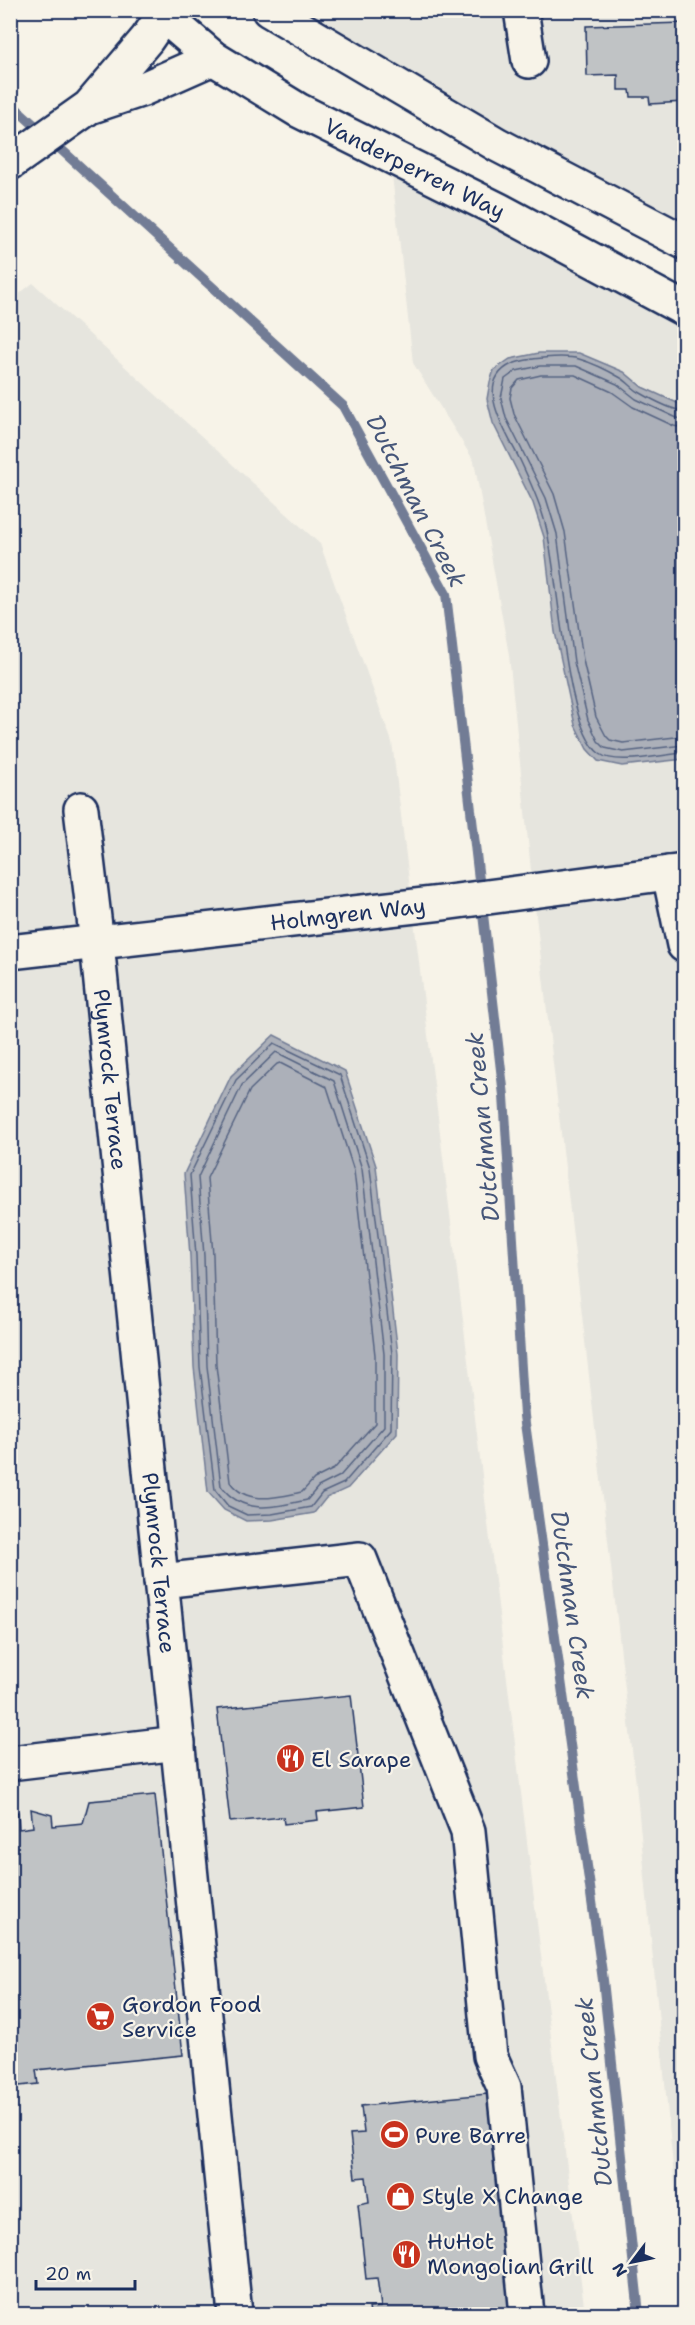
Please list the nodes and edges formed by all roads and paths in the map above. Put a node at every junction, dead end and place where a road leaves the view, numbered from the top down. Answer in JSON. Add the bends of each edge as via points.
{"nodes":[{"id":1,"x":270,"y":10,"type":"edge"},
{"id":2,"x":521,"y":10,"type":"edge"},
{"id":3,"x":162,"y":12,"type":"edge"},
{"id":4,"x":213,"y":58,"type":"junction"},
{"id":5,"x":529,"y":61,"type":"dead end"},
{"id":6,"x":89,"y":107,"type":"junction"},
{"id":7,"x":10,"y":163,"type":"edge"},
{"id":8,"x":684,"y":242,"type":"edge"},
{"id":9,"x":684,"y":309,"type":"edge"},
{"id":10,"x":81,"y":809,"type":"dead end"},
{"id":11,"x":677,"y":872,"type":"edge"},
{"id":12,"x":97,"y":943,"type":"junction"},
{"id":13,"x":684,"y":945,"type":"edge"},
{"id":14,"x":10,"y":952,"type":"edge"},
{"id":15,"x":161,"y":1581,"type":"junction"},
{"id":16,"x":178,"y":1743,"type":"junction"},
{"id":17,"x":10,"y":1763,"type":"edge"},
{"id":18,"x":235,"y":2314,"type":"edge"},
{"id":19,"x":527,"y":2314,"type":"edge"}],
"edges":[{"from":1,"to":8,"type":"main road","via":[[498,145]]},
{"from":2,"to":5,"type":"main road"},
{"from":3,"to":4,"type":"main road","name":"Vanderperren Way"},
{"from":3,"to":6,"type":"main road","via":[[147,39]]},
{"from":4,"to":6,"type":"main road"},
{"from":4,"to":9,"type":"main road","name":"Vanderperren Way","via":[[298,110],[499,210]]},
{"from":6,"to":7,"type":"main road"},
{"from":10,"to":12,"type":"main road","name":"Plymrock Terrace"},
{"from":11,"to":12,"type":"main road","name":"Holmgren Way"},
{"from":11,"to":13,"type":"main road"},
{"from":12,"to":14,"type":"main road","name":"Holmgren Way"},
{"from":12,"to":15,"type":"main road","name":"Plymrock Terrace"},
{"from":15,"to":16,"type":"main road","name":"Plymrock Terrace"},
{"from":15,"to":19,"type":"main road","via":[[360,1559],[468,1831],[490,2055],[504,2087]]},
{"from":16,"to":17,"type":"main road"},
{"from":16,"to":18,"type":"main road","name":"Plymrock Terrace"}]}
